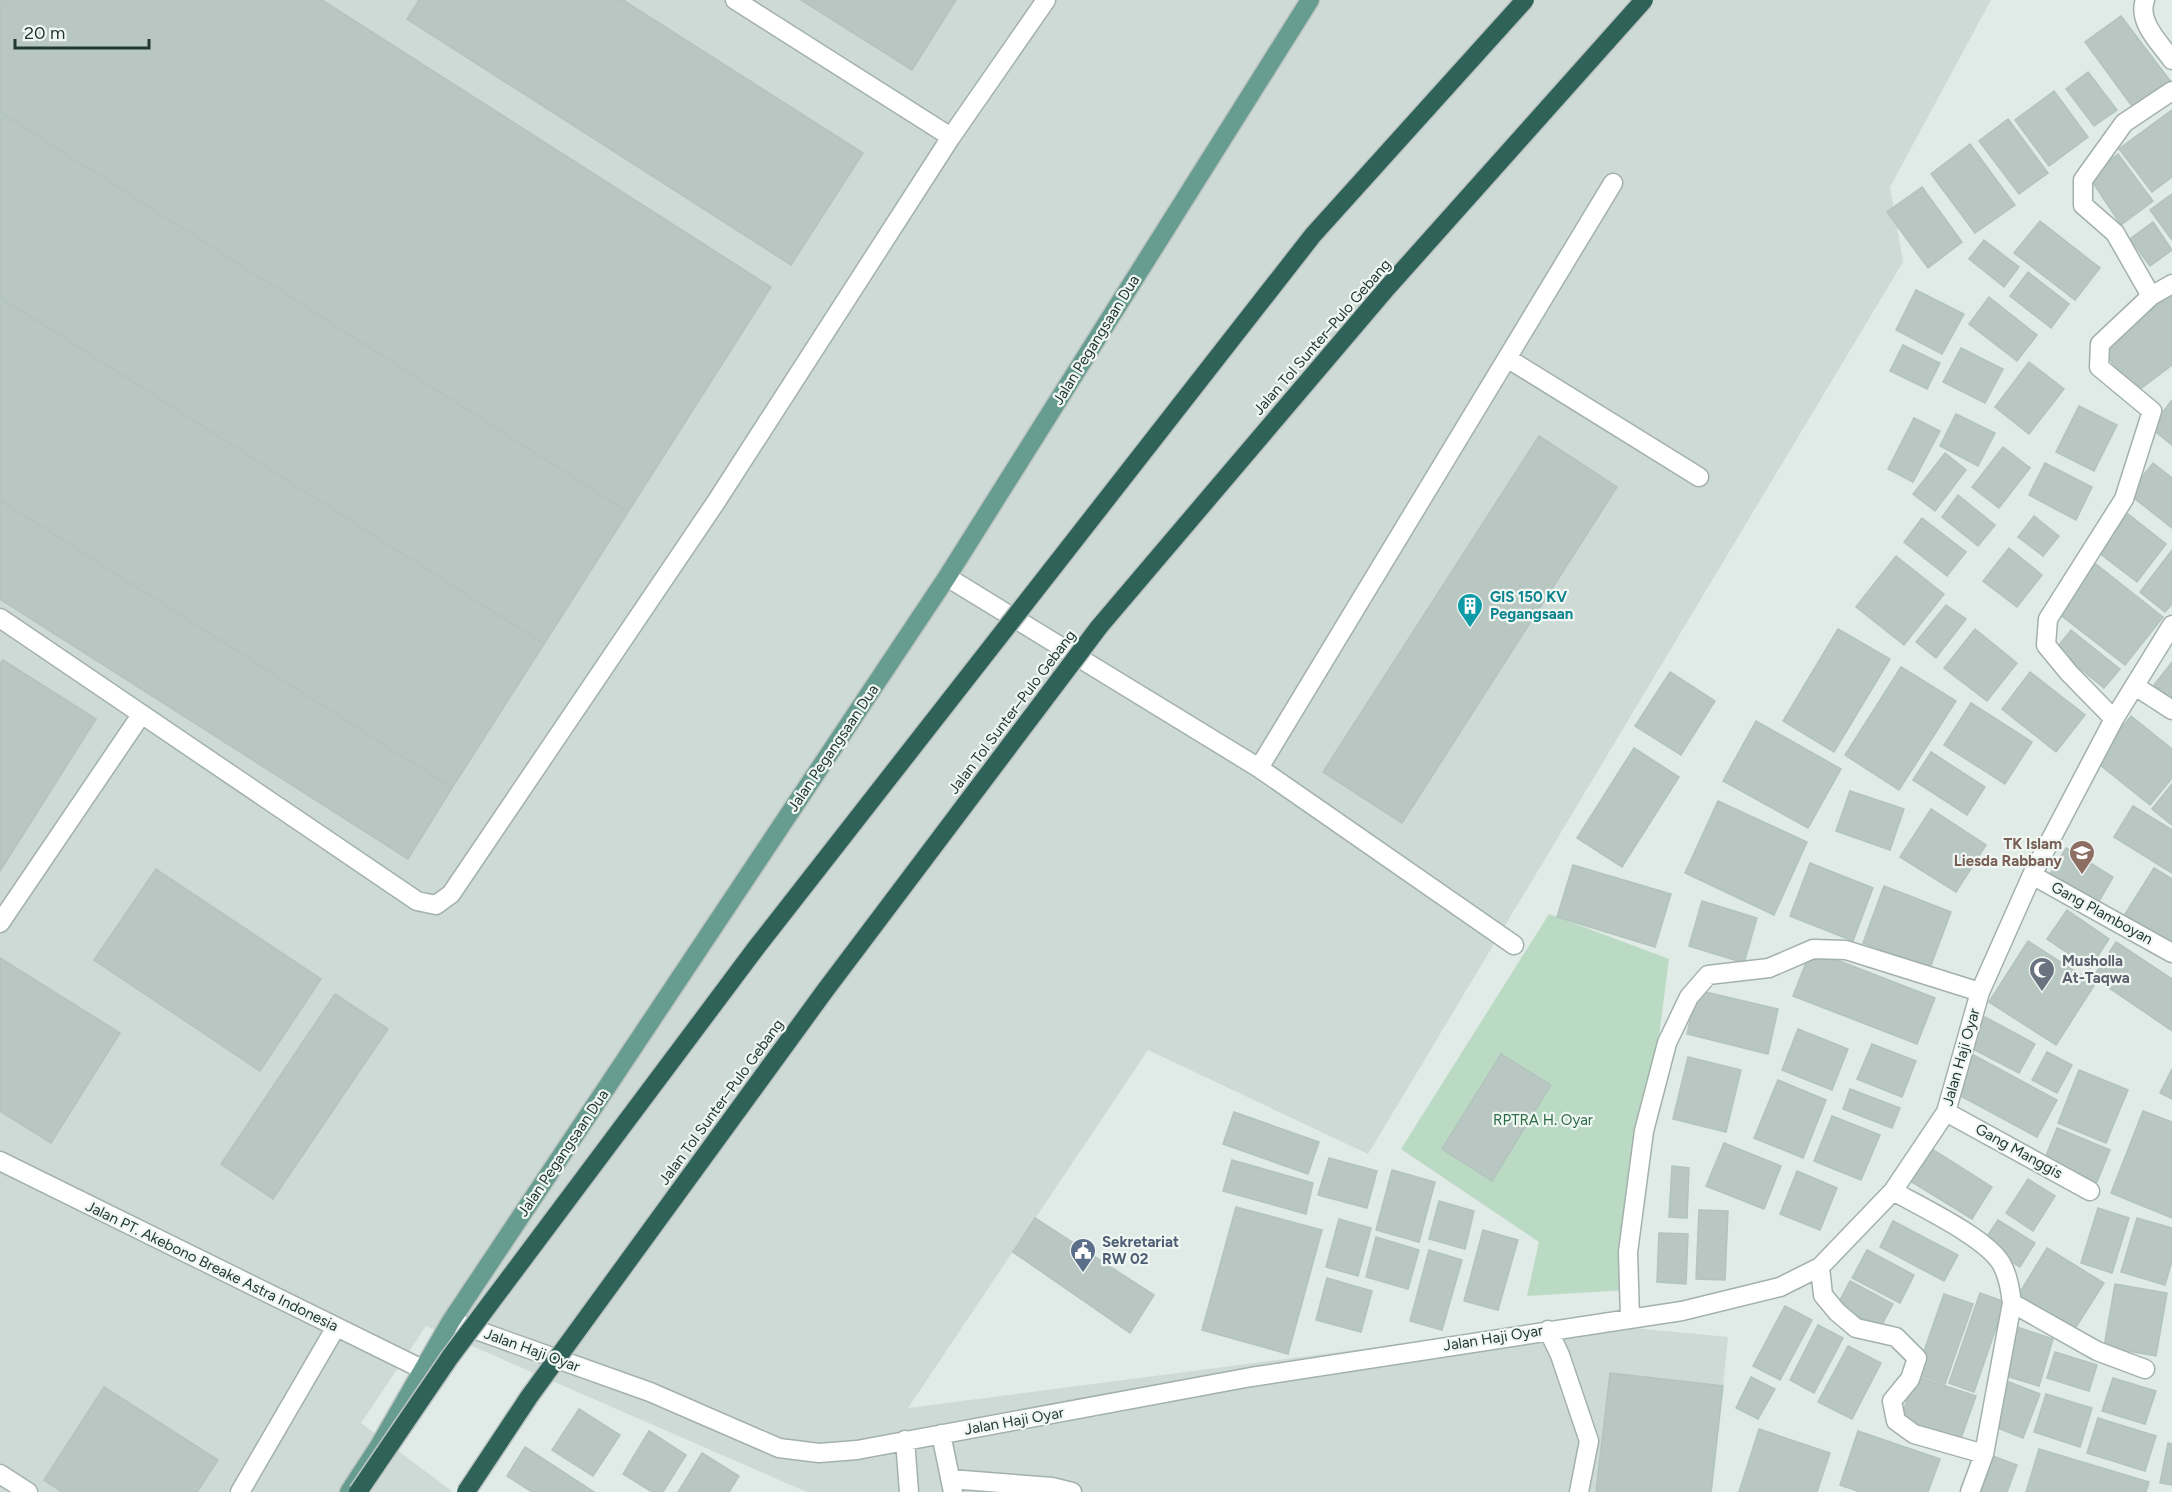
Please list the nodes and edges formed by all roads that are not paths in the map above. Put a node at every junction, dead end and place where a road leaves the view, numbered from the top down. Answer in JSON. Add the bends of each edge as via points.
{"nodes":[{"id":1,"x":735,"y":0,"type":"edge"},
{"id":2,"x":1046,"y":0,"type":"edge"},
{"id":3,"x":1310,"y":0,"type":"edge"},
{"id":4,"x":1525,"y":0,"type":"edge"},
{"id":5,"x":1644,"y":0,"type":"edge"},
{"id":6,"x":2145,"y":0,"type":"edge"},
{"id":7,"x":2172,"y":60,"type":"edge"},
{"id":8,"x":2172,"y":91,"type":"edge"},
{"id":9,"x":951,"y":138,"type":"junction"},
{"id":10,"x":1613,"y":183,"type":"dead end"},
{"id":11,"x":2172,"y":284,"type":"edge"},
{"id":12,"x":2151,"y":296,"type":"junction"},
{"id":13,"x":1507,"y":358,"type":"junction"},
{"id":14,"x":1699,"y":477,"type":"dead end"},
{"id":15,"x":947,"y":577,"type":"junction"},
{"id":16,"x":0,"y":618,"type":"edge"},
{"id":17,"x":2172,"y":626,"type":"edge"},
{"id":18,"x":2135,"y":686,"type":"junction"},
{"id":19,"x":2172,"y":710,"type":"edge"},
{"id":20,"x":141,"y":715,"type":"junction"},
{"id":21,"x":2114,"y":719,"type":"junction"},
{"id":22,"x":1259,"y":768,"type":"junction"},
{"id":23,"x":2032,"y":874,"type":"junction"},
{"id":24,"x":0,"y":922,"type":"edge"},
{"id":25,"x":1514,"y":945,"type":"dead end"},
{"id":26,"x":2172,"y":953,"type":"edge"},
{"id":27,"x":1980,"y":992,"type":"junction"},
{"id":28,"x":1946,"y":1112,"type":"junction"},
{"id":29,"x":0,"y":1161,"type":"edge"},
{"id":30,"x":1893,"y":1191,"type":"junction"},
{"id":31,"x":2091,"y":1191,"type":"dead end"},
{"id":32,"x":1820,"y":1267,"type":"junction"},
{"id":33,"x":2012,"y":1303,"type":"junction"},
{"id":34,"x":1630,"y":1318,"type":"junction"},
{"id":35,"x":451,"y":1321,"type":"junction"},
{"id":36,"x":336,"y":1327,"type":"junction"},
{"id":37,"x":1548,"y":1330,"type":"junction"},
{"id":38,"x":424,"y":1370,"type":"junction"},
{"id":39,"x":2145,"y":1370,"type":"dead end"},
{"id":40,"x":941,"y":1434,"type":"junction"},
{"id":41,"x":905,"y":1440,"type":"junction"},
{"id":42,"x":1984,"y":1454,"type":"junction"},
{"id":43,"x":0,"y":1474,"type":"edge"},
{"id":44,"x":951,"y":1486,"type":"edge"},
{"id":45,"x":28,"y":1492,"type":"edge"},
{"id":46,"x":240,"y":1492,"type":"edge"},
{"id":47,"x":349,"y":1492,"type":"edge"},
{"id":48,"x":358,"y":1492,"type":"edge"},
{"id":49,"x":466,"y":1492,"type":"edge"},
{"id":50,"x":909,"y":1492,"type":"edge"},
{"id":51,"x":1072,"y":1492,"type":"edge"},
{"id":52,"x":1579,"y":1492,"type":"edge"},
{"id":53,"x":1970,"y":1492,"type":"edge"}],
"edges":[{"from":1,"to":9,"type":"street"},
{"from":2,"to":9,"type":"street"},
{"from":3,"to":15,"type":"main road","name":"Jalan Pegangsaan Dua"},
{"from":4,"to":48,"type":"highway","bridge":true,"via":[[1313,235],[1276,282],[756,948],[450,1357]]},
{"from":5,"to":49,"type":"highway","name":"Jalan Tol Sunter–Pulo Gebang","bridge":true,"via":[[1387,288],[1099,627],[810,1011],[529,1397]]},
{"from":6,"to":7,"type":"street","via":[[2147,25]]},
{"from":8,"to":12,"type":"street","via":[[2124,123],[2083,180],[2083,206],[2115,233]]},
{"from":9,"to":20,"type":"street","via":[[716,502],[452,894],[436,905],[417,901]]},
{"from":10,"to":13,"type":"street"},
{"from":11,"to":12,"type":"street"},
{"from":12,"to":21,"type":"street","via":[[2100,344],[2099,367],[2152,411],[2124,499],[2048,619],[2046,645]]},
{"from":13,"to":14,"type":"street"},
{"from":13,"to":22,"type":"street"},
{"from":15,"to":22,"type":"street"},
{"from":15,"to":35,"type":"main road","name":"Jalan Pegangsaan Dua"},
{"from":16,"to":20,"type":"street"},
{"from":17,"to":18,"type":"street","name":"Jalan Haji Oyar"},
{"from":18,"to":19,"type":"street"},
{"from":18,"to":21,"type":"street","name":"Jalan Haji Oyar"},
{"from":20,"to":24,"type":"street"},
{"from":21,"to":23,"type":"street","name":"Jalan Haji Oyar"},
{"from":22,"to":25,"type":"street"},
{"from":23,"to":26,"type":"street","name":"Gang Plamboyan"},
{"from":23,"to":27,"type":"street","name":"Jalan Haji Oyar"},
{"from":27,"to":28,"type":"street","name":"Jalan Haji Oyar"},
{"from":27,"to":34,"type":"street","via":[[1846,950],[1813,948],[1769,968],[1708,975],[1689,997],[1667,1043],[1644,1131],[1628,1252]]},
{"from":28,"to":30,"type":"street","name":"Jalan Haji Oyar"},
{"from":28,"to":31,"type":"street","name":"Gang Manggis"},
{"from":29,"to":36,"type":"street","name":"Jalan PT. Akebono Breake Astra Indonesia"},
{"from":30,"to":32,"type":"street","name":"Jalan Haji Oyar"},
{"from":30,"to":33,"type":"street","via":[[1975,1239],[2000,1262],[2009,1282]]},
{"from":32,"to":34,"type":"street","name":"Jalan Haji Oyar","via":[[1780,1287],[1736,1300]]},
{"from":32,"to":42,"type":"street","via":[[1823,1295],[1837,1312],[1856,1328],[1896,1337],[1917,1358],[1910,1379],[1892,1401],[1896,1421],[1914,1434]]},
{"from":33,"to":39,"type":"street","via":[[2097,1351]]},
{"from":33,"to":42,"type":"street"},
{"from":34,"to":37,"type":"street","name":"Jalan Haji Oyar"},
{"from":35,"to":38,"type":"main road","name":"Jalan Pegangsaan Dua"},
{"from":35,"to":41,"type":"street","name":"Jalan Haji Oyar","via":[[650,1392],[779,1448],[828,1452]]},
{"from":36,"to":38,"type":"street","name":"Jalan PT. Akebono Breake Astra Indonesia"},
{"from":36,"to":46,"type":"street"},
{"from":37,"to":40,"type":"street","name":"Jalan Haji Oyar","via":[[1251,1377]]},
{"from":37,"to":52,"type":"street","via":[[1589,1441]]},
{"from":38,"to":47,"type":"main road","name":"Jalan Pegangsaan Dua"},
{"from":40,"to":41,"type":"street","name":"Jalan Haji Oyar"},
{"from":40,"to":44,"type":"street"},
{"from":41,"to":50,"type":"street"},
{"from":42,"to":53,"type":"street"},
{"from":43,"to":45,"type":"street"},
{"from":44,"to":51,"type":"street","via":[[1052,1487]]}]}
